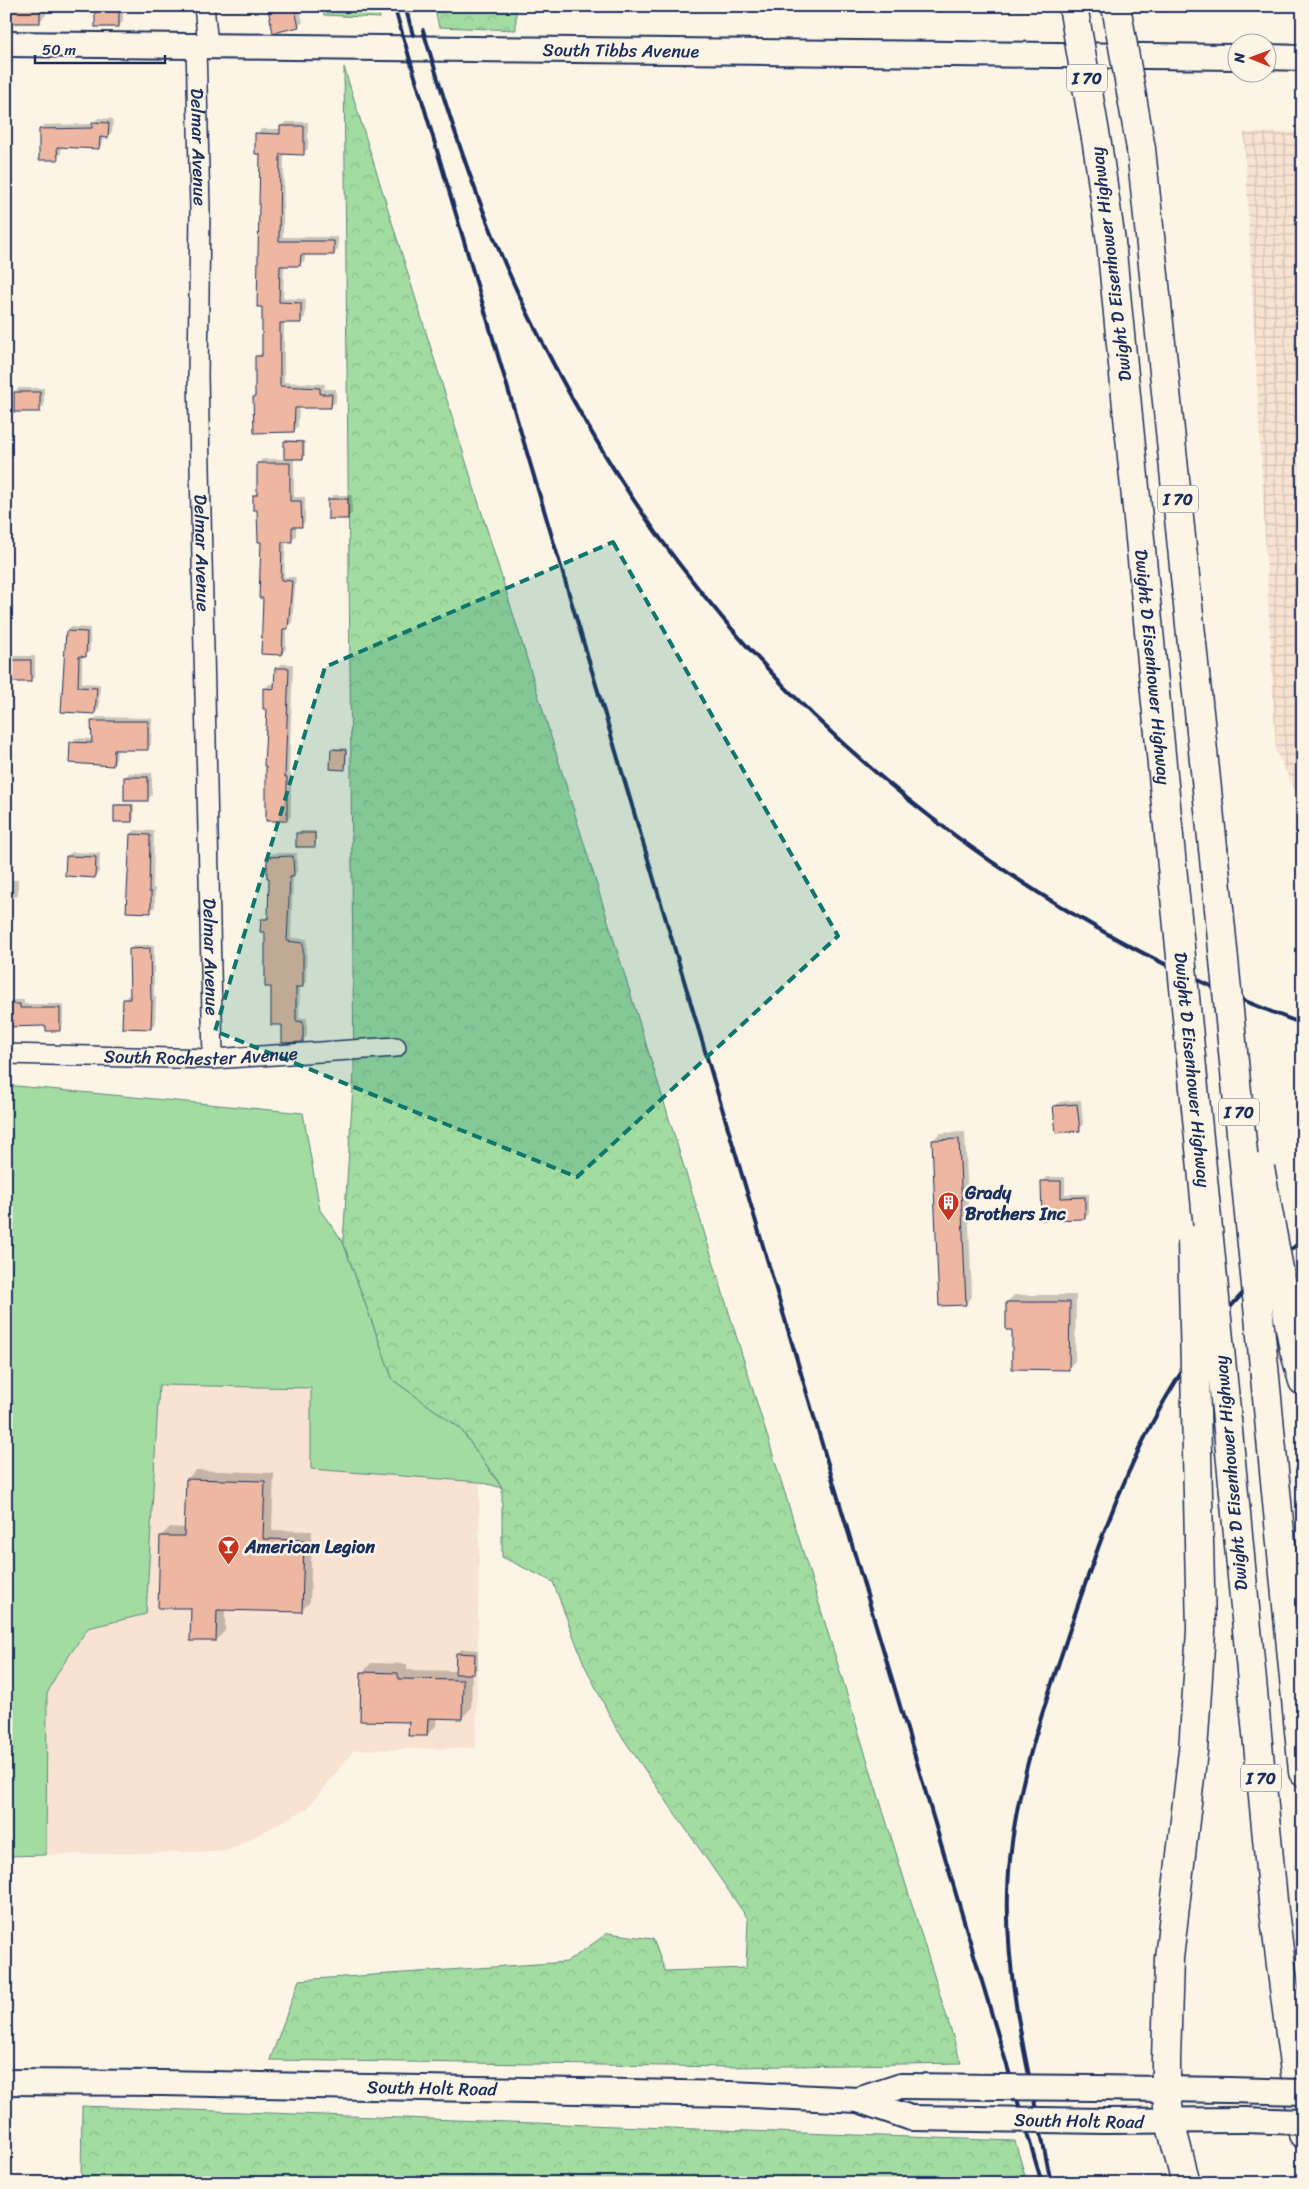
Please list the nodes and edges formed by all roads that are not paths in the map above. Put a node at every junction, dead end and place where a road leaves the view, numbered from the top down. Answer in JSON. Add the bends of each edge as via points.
{"nodes":[{"id":1,"x":204,"y":6,"type":"edge"},
{"id":2,"x":1073,"y":6,"type":"edge"},
{"id":3,"x":1116,"y":6,"type":"edge"},
{"id":4,"x":6,"y":44,"type":"edge"},
{"id":5,"x":202,"y":45,"type":"junction"},
{"id":6,"x":1226,"y":57,"type":"edge"},
{"id":7,"x":1276,"y":57,"type":"edge"},
{"id":8,"x":1303,"y":58,"type":"edge"},
{"id":9,"x":1230,"y":1017,"type":"junction"},
{"id":10,"x":1188,"y":1036,"type":"junction"},
{"id":11,"x":396,"y":1047,"type":"dead end"},
{"id":12,"x":6,"y":1054,"type":"edge"},
{"id":13,"x":213,"y":1059,"type":"junction"},
{"id":14,"x":1303,"y":1381,"type":"edge"},
{"id":15,"x":1303,"y":1772,"type":"edge"},
{"id":16,"x":6,"y":2082,"type":"edge"},
{"id":17,"x":1166,"y":2089,"type":"junction"},
{"id":18,"x":1303,"y":2092,"type":"edge"},
{"id":19,"x":858,"y":2100,"type":"junction"},
{"id":20,"x":1170,"y":2122,"type":"junction"},
{"id":21,"x":1303,"y":2122,"type":"edge"},
{"id":22,"x":1303,"y":2134,"type":"edge"},
{"id":23,"x":1186,"y":2183,"type":"edge"}],
"edges":[{"from":1,"to":5,"type":"street","name":"Delmar Avenue"},
{"from":2,"to":10,"type":"highway","name":"Dwight D Eisenhower Highway","number":"I 70","bridge":true,"via":[[1111,242]]},
{"from":3,"to":9,"type":"highway","number":"I 70","bridge":true,"via":[[1141,149]]},
{"from":4,"to":5,"type":"main road","name":"South Tibbs Avenue"},
{"from":5,"to":6,"type":"main road","name":"South Tibbs Avenue"},
{"from":5,"to":13,"type":"street","name":"Delmar Avenue","via":[[198,376]]},
{"from":7,"to":8,"type":"main road"},
{"from":9,"to":14,"type":"highway","bridge":true},
{"from":9,"to":15,"type":"highway","number":"I 70","bridge":true},
{"from":10,"to":17,"type":"highway","bridge":true,"via":[[1201,1631],[1193,1751],[1170,1958]]},
{"from":10,"to":22,"type":"highway","name":"Dwight D Eisenhower Highway","number":"I 70","bridge":true,"via":[[1274,1911]]},
{"from":11,"to":13,"type":"street","name":"South Rochester Avenue"},
{"from":12,"to":13,"type":"street","name":"South Rochester Avenue"},
{"from":16,"to":19,"type":"main road","name":"South Holt Road","via":[[162,2082]]},
{"from":17,"to":18,"type":"main road","name":"South Holt Road","bridge":true},
{"from":17,"to":19,"type":"main road","name":"South Holt Road","bridge":true,"via":[[901,2086]]},
{"from":17,"to":20,"type":"highway"},
{"from":19,"to":20,"type":"main road","name":"South Holt Road","bridge":true,"via":[[911,2118]]},
{"from":20,"to":21,"type":"main road","name":"South Holt Road","bridge":true},
{"from":20,"to":23,"type":"highway"}]}
